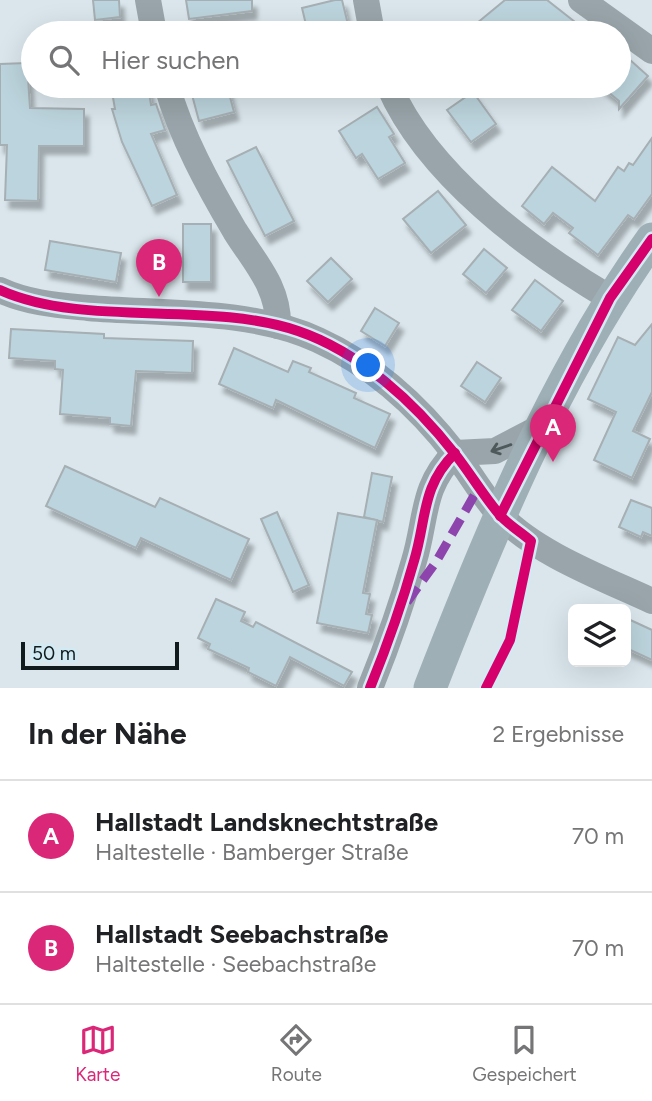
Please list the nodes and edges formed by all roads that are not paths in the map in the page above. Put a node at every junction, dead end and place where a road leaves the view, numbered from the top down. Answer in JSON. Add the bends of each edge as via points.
{"nodes":[{"id":1,"x":148,"y":0,"type":"edge"},
{"id":2,"x":366,"y":0,"type":"edge"},
{"id":3,"x":581,"y":0,"type":"edge"},
{"id":4,"x":152,"y":21,"type":"edge"},
{"id":5,"x":370,"y":21,"type":"edge"},
{"id":6,"x":610,"y":21,"type":"edge"},
{"id":7,"x":631,"y":36,"type":"edge"},
{"id":8,"x":652,"y":51,"type":"edge"},
{"id":9,"x":172,"y":98,"type":"edge"},
{"id":10,"x":394,"y":98,"type":"edge"},
{"id":11,"x":652,"y":239,"type":"edge"},
{"id":12,"x":0,"y":290,"type":"edge"},
{"id":13,"x":610,"y":298,"type":"junction"},
{"id":14,"x":278,"y":326,"type":"junction"},
{"id":15,"x":543,"y":426,"type":"junction"},
{"id":16,"x":455,"y":453,"type":"junction"},
{"id":17,"x":500,"y":516,"type":"junction"},
{"id":18,"x":652,"y":601,"type":"edge"},
{"id":19,"x":370,"y":688,"type":"edge"},
{"id":20,"x":430,"y":688,"type":"edge"}],
"edges":[{"from":1,"to":4,"type":"street"},
{"from":2,"to":5,"type":"street"},
{"from":3,"to":6,"type":"street"},
{"from":7,"to":8,"type":"street"},
{"from":9,"to":14,"type":"street","via":[[198,161],[270,284],[279,307]]},
{"from":10,"to":13,"type":"street","via":[[426,147],[484,207]]},
{"from":11,"to":13,"type":"main road"},
{"from":12,"to":14,"type":"street","via":[[53,305]]},
{"from":13,"to":15,"type":"main road"},
{"from":14,"to":16,"type":"street","via":[[322,342],[397,391]]},
{"from":15,"to":16,"type":"street","one_way":true,"via":[[495,451]]},
{"from":15,"to":17,"type":"main road"},
{"from":16,"to":17,"type":"street"},
{"from":16,"to":19,"type":"street","via":[[431,483],[415,559]]},
{"from":17,"to":18,"type":"street","via":[[531,541]]},
{"from":17,"to":20,"type":"main road"}]}
